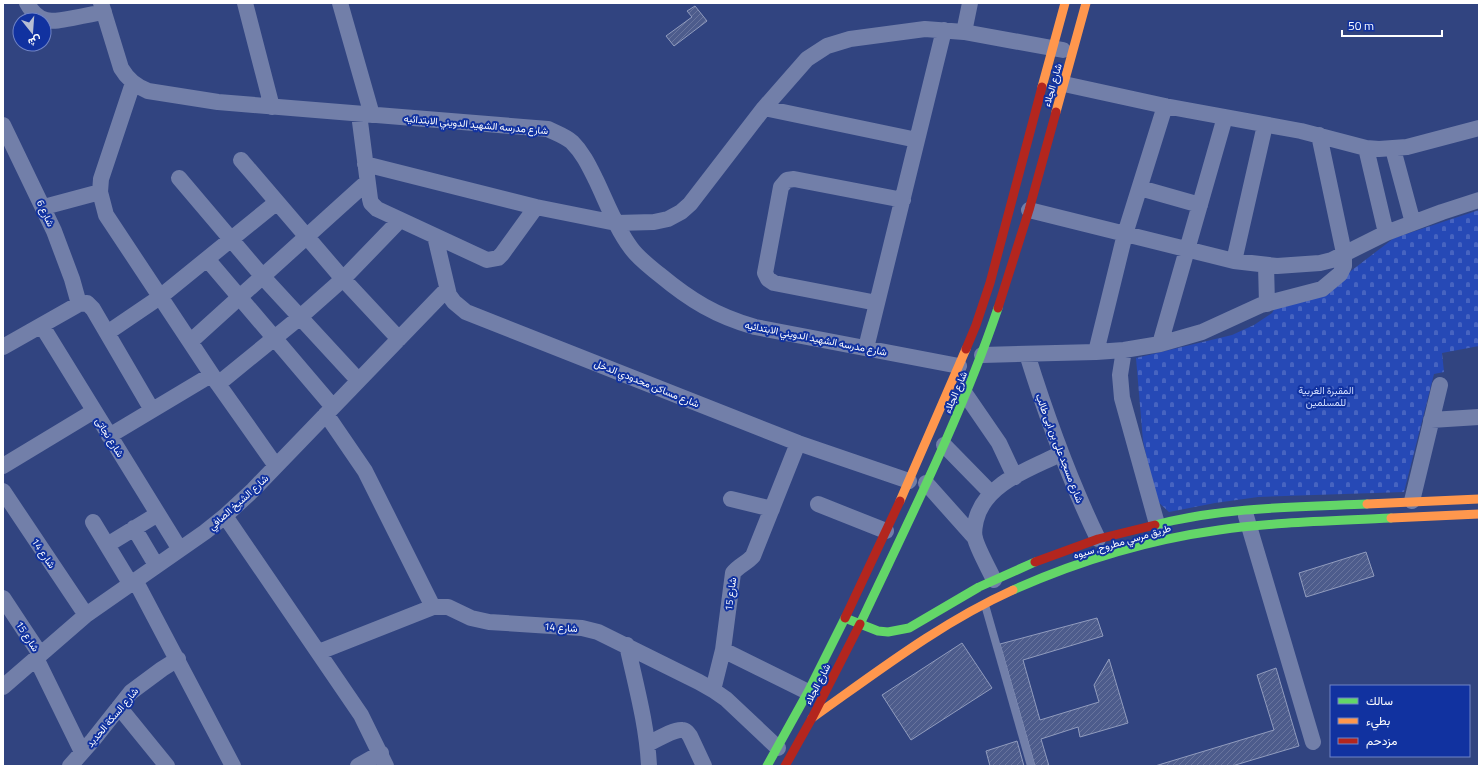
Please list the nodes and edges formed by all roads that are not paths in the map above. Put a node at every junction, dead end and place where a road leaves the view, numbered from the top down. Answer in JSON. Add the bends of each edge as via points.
{"nodes":[{"id":1,"x":28,"y":3,"type":"edge"},
{"id":2,"x":245,"y":3,"type":"edge"},
{"id":3,"x":340,"y":3,"type":"edge"},
{"id":4,"x":970,"y":3,"type":"edge"},
{"id":5,"x":1065,"y":3,"type":"edge"},
{"id":6,"x":1086,"y":3,"type":"edge"},
{"id":7,"x":103,"y":6,"type":"edge"},
{"id":8,"x":944,"y":30,"type":"junction"},
{"id":9,"x":964,"y":32,"type":"junction"},
{"id":10,"x":1053,"y":48,"type":"junction"},
{"id":11,"x":1072,"y":52,"type":"junction"},
{"id":12,"x":133,"y":83,"type":"junction"},
{"id":13,"x":1064,"y":84,"type":"junction"},
{"id":14,"x":1165,"y":106,"type":"junction"},
{"id":15,"x":272,"y":107,"type":"junction"},
{"id":16,"x":764,"y":108,"type":"junction"},
{"id":17,"x":366,"y":115,"type":"junction"},
{"id":18,"x":1226,"y":117,"type":"junction"},
{"id":19,"x":3,"y":125,"type":"edge"},
{"id":20,"x":1265,"y":125,"type":"junction"},
{"id":21,"x":1479,"y":128,"type":"edge"},
{"id":22,"x":1319,"y":136,"type":"junction"},
{"id":23,"x":917,"y":140,"type":"junction"},
{"id":24,"x":1366,"y":148,"type":"junction"},
{"id":25,"x":1393,"y":149,"type":"junction"},
{"id":26,"x":241,"y":160,"type":"dead end"},
{"id":27,"x":365,"y":164,"type":"junction"},
{"id":28,"x":179,"y":178,"type":"dead end"},
{"id":29,"x":367,"y":182,"type":"junction"},
{"id":30,"x":1140,"y":188,"type":"junction"},
{"id":31,"x":100,"y":192,"type":"junction"},
{"id":32,"x":902,"y":200,"type":"junction"},
{"id":33,"x":1479,"y":200,"type":"edge"},
{"id":34,"x":277,"y":202,"type":"junction"},
{"id":35,"x":1200,"y":205,"type":"junction"},
{"id":36,"x":44,"y":207,"type":"junction"},
{"id":37,"x":536,"y":207,"type":"junction"},
{"id":38,"x":1029,"y":210,"type":"junction"},
{"id":39,"x":400,"y":220,"type":"junction"},
{"id":40,"x":616,"y":223,"type":"junction"},
{"id":41,"x":1413,"y":223,"type":"junction"},
{"id":42,"x":1386,"y":233,"type":"junction"},
{"id":43,"x":1126,"y":234,"type":"junction"},
{"id":44,"x":435,"y":236,"type":"junction"},
{"id":45,"x":307,"y":237,"type":"junction"},
{"id":46,"x":231,"y":240,"type":"junction"},
{"id":47,"x":1187,"y":250,"type":"junction"},
{"id":48,"x":1344,"y":254,"type":"junction"},
{"id":49,"x":207,"y":259,"type":"junction"},
{"id":50,"x":1234,"y":261,"type":"junction"},
{"id":51,"x":1266,"y":265,"type":"junction"},
{"id":52,"x":263,"y":277,"type":"junction"},
{"id":53,"x":343,"y":279,"type":"junction"},
{"id":54,"x":447,"y":289,"type":"junction"},
{"id":55,"x":160,"y":297,"type":"junction"},
{"id":56,"x":240,"y":298,"type":"junction"},
{"id":57,"x":877,"y":303,"type":"junction"},
{"id":58,"x":79,"y":304,"type":"junction"},
{"id":59,"x":1267,"y":304,"type":"junction"},
{"id":60,"x":300,"y":318,"type":"junction"},
{"id":61,"x":42,"y":326,"type":"junction"},
{"id":62,"x":107,"y":332,"type":"junction"},
{"id":63,"x":274,"y":338,"type":"junction"},
{"id":64,"x":398,"y":339,"type":"junction"},
{"id":65,"x":190,"y":342,"type":"junction"},
{"id":66,"x":1160,"y":344,"type":"junction"},
{"id":67,"x":3,"y":347,"type":"edge"},
{"id":68,"x":866,"y":348,"type":"junction"},
{"id":69,"x":1124,"y":350,"type":"junction"},
{"id":70,"x":1096,"y":352,"type":"junction"},
{"id":71,"x":1027,"y":354,"type":"junction"},
{"id":72,"x":982,"y":355,"type":"junction"},
{"id":73,"x":959,"y":366,"type":"junction"},
{"id":74,"x":214,"y":380,"type":"junction"},
{"id":75,"x":358,"y":380,"type":"junction"},
{"id":76,"x":1440,"y":385,"type":"dead end"},
{"id":77,"x":966,"y":395,"type":"junction"},
{"id":78,"x":152,"y":410,"type":"junction"},
{"id":79,"x":94,"y":411,"type":"junction"},
{"id":80,"x":329,"y":411,"type":"junction"},
{"id":81,"x":1479,"y":416,"type":"edge"},
{"id":82,"x":1431,"y":420,"type":"junction"},
{"id":83,"x":109,"y":436,"type":"junction"},
{"id":84,"x":798,"y":443,"type":"junction"},
{"id":85,"x":944,"y":445,"type":"junction"},
{"id":86,"x":1060,"y":454,"type":"junction"},
{"id":87,"x":3,"y":466,"type":"edge"},
{"id":88,"x":276,"y":466,"type":"junction"},
{"id":89,"x":1015,"y":477,"type":"junction"},
{"id":90,"x":909,"y":481,"type":"junction"},
{"id":91,"x":926,"y":483,"type":"junction"},
{"id":92,"x":3,"y":491,"type":"edge"},
{"id":93,"x":991,"y":493,"type":"junction"},
{"id":94,"x":731,"y":499,"type":"dead end"},
{"id":95,"x":1479,"y":499,"type":"edge"},
{"id":96,"x":1412,"y":501,"type":"junction"},
{"id":97,"x":818,"y":504,"type":"dead end"},
{"id":98,"x":772,"y":509,"type":"junction"},
{"id":99,"x":1245,"y":509,"type":"junction"},
{"id":100,"x":158,"y":514,"type":"junction"},
{"id":101,"x":1479,"y":514,"type":"edge"},
{"id":102,"x":225,"y":516,"type":"junction"},
{"id":103,"x":93,"y":522,"type":"dead end"},
{"id":104,"x":1157,"y":524,"type":"junction"},
{"id":105,"x":1249,"y":526,"type":"junction"},
{"id":106,"x":134,"y":528,"type":"junction"},
{"id":107,"x":886,"y":531,"type":"junction"},
{"id":108,"x":975,"y":538,"type":"junction"},
{"id":109,"x":1098,"y":539,"type":"junction"},
{"id":110,"x":107,"y":545,"type":"junction"},
{"id":111,"x":179,"y":548,"type":"junction"},
{"id":112,"x":156,"y":565,"type":"junction"},
{"id":113,"x":994,"y":580,"type":"junction"},
{"id":114,"x":133,"y":581,"type":"junction"},
{"id":115,"x":3,"y":598,"type":"edge"},
{"id":116,"x":984,"y":604,"type":"junction"},
{"id":117,"x":433,"y":607,"type":"junction"},
{"id":118,"x":8,"y":614,"type":"edge"},
{"id":119,"x":86,"y":615,"type":"junction"},
{"id":120,"x":845,"y":618,"type":"junction"},
{"id":121,"x":860,"y":624,"type":"junction"},
{"id":122,"x":626,"y":645,"type":"junction"},
{"id":123,"x":723,"y":650,"type":"junction"},
{"id":124,"x":319,"y":652,"type":"junction"},
{"id":125,"x":38,"y":656,"type":"junction"},
{"id":126,"x":178,"y":660,"type":"junction"},
{"id":127,"x":3,"y":687,"type":"edge"},
{"id":128,"x":713,"y":690,"type":"junction"},
{"id":129,"x":808,"y":692,"type":"junction"},
{"id":130,"x":119,"y":707,"type":"junction"},
{"id":131,"x":812,"y":718,"type":"junction"},
{"id":132,"x":1313,"y":742,"type":"dead end"},
{"id":133,"x":648,"y":744,"type":"junction"},
{"id":134,"x":778,"y":748,"type":"junction"},
{"id":135,"x":82,"y":752,"type":"junction"},
{"id":136,"x":383,"y":760,"type":"edge"},
{"id":137,"x":70,"y":766,"type":"edge"},
{"id":138,"x":167,"y":766,"type":"edge"},
{"id":139,"x":233,"y":766,"type":"edge"},
{"id":140,"x":358,"y":766,"type":"edge"},
{"id":141,"x":649,"y":766,"type":"edge"},
{"id":142,"x":704,"y":766,"type":"edge"},
{"id":143,"x":767,"y":766,"type":"edge"},
{"id":144,"x":785,"y":766,"type":"edge"},
{"id":145,"x":1031,"y":766,"type":"edge"}],
"edges":[{"from":1,"to":7,"type":"street","via":[[34,14],[54,22]]},
{"from":2,"to":15,"type":"street"},
{"from":3,"to":17,"type":"street"},
{"from":4,"to":9,"type":"street"},
{"from":5,"to":10,"type":"main road","name":"شارع الجلاء"},
{"from":6,"to":11,"type":"main road","name":"شارع الجلاء"},
{"from":7,"to":12,"type":"street","name":"شارع مدرسه الشهيد الدويني الابتدائيه","via":[[121,68]]},
{"from":8,"to":9,"type":"street"},
{"from":8,"to":16,"type":"street","via":[[925,29],[850,39],[827,46],[807,59]]},
{"from":8,"to":23,"type":"street"},
{"from":9,"to":10,"type":"street"},
{"from":10,"to":11,"type":"street"},
{"from":10,"to":73,"type":"main road","name":"شارع الجلاء","via":[[990,283]]},
{"from":11,"to":13,"type":"main road","name":"شارع الجلاء"},
{"from":12,"to":15,"type":"street","name":"شارع مدرسه الشهيد الدويني الابتدائيه","via":[[148,92]]},
{"from":12,"to":31,"type":"street","via":[[101,179]]},
{"from":13,"to":14,"type":"street"},
{"from":13,"to":38,"type":"main road","name":"شارع الجلاء"},
{"from":14,"to":18,"type":"street"},
{"from":14,"to":30,"type":"street"},
{"from":15,"to":17,"type":"street","name":"شارع مدرسه الشهيد الدويني الابتدائيه"},
{"from":16,"to":23,"type":"street"},
{"from":16,"to":40,"type":"street","via":[[696,197],[681,212],[668,219],[654,222]]},
{"from":17,"to":27,"type":"street"},
{"from":17,"to":40,"type":"street","name":"شارع مدرسه الشهيد الدويني الابتدائيه","via":[[548,129],[560,134],[580,150]]},
{"from":18,"to":20,"type":"street"},
{"from":18,"to":35,"type":"street"},
{"from":19,"to":36,"type":"street","name":"شارع 6"},
{"from":20,"to":22,"type":"street"},
{"from":20,"to":50,"type":"street"},
{"from":21,"to":25,"type":"street"},
{"from":22,"to":24,"type":"street"},
{"from":22,"to":48,"type":"street"},
{"from":23,"to":32,"type":"street"},
{"from":24,"to":25,"type":"street"},
{"from":24,"to":42,"type":"street"},
{"from":25,"to":41,"type":"street"},
{"from":26,"to":34,"type":"street"},
{"from":27,"to":29,"type":"street"},
{"from":27,"to":37,"type":"street"},
{"from":28,"to":46,"type":"street"},
{"from":29,"to":39,"type":"street","via":[[374,206]]},
{"from":29,"to":45,"type":"street"},
{"from":30,"to":35,"type":"street"},
{"from":30,"to":43,"type":"street"},
{"from":31,"to":36,"type":"street"},
{"from":31,"to":55,"type":"street","via":[[106,215]]},
{"from":32,"to":57,"type":"street"},
{"from":32,"to":57,"type":"street","via":[[794,179],[786,180],[781,187],[765,273],[768,279],[774,283]]},
{"from":33,"to":41,"type":"street"},
{"from":34,"to":45,"type":"street"},
{"from":34,"to":46,"type":"street"},
{"from":35,"to":47,"type":"street"},
{"from":36,"to":58,"type":"street","name":"شارع 6","via":[[64,255]]},
{"from":37,"to":40,"type":"street"},
{"from":37,"to":44,"type":"street","via":[[502,254],[492,260]]},
{"from":38,"to":43,"type":"street"},
{"from":38,"to":72,"type":"main road","name":"شارع الجلاء"},
{"from":39,"to":44,"type":"street"},
{"from":39,"to":53,"type":"street"},
{"from":40,"to":68,"type":"street","name":"شارع مدرسه الشهيد الدويني الابتدائيه","via":[[640,258],[681,293],[709,310],[755,327]]},
{"from":41,"to":42,"type":"street"},
{"from":42,"to":48,"type":"street"},
{"from":43,"to":47,"type":"street"},
{"from":43,"to":70,"type":"street"},
{"from":44,"to":54,"type":"street","name":"شارع مساكن محدودي الدخل"},
{"from":45,"to":52,"type":"street"},
{"from":45,"to":53,"type":"street"},
{"from":46,"to":49,"type":"street"},
{"from":46,"to":52,"type":"street"},
{"from":47,"to":50,"type":"street"},
{"from":47,"to":66,"type":"street"},
{"from":48,"to":51,"type":"street","via":[[1320,263]]},
{"from":48,"to":59,"type":"street","via":[[1344,266],[1340,274],[1328,285]]},
{"from":49,"to":55,"type":"street"},
{"from":49,"to":56,"type":"street"},
{"from":50,"to":51,"type":"street"},
{"from":51,"to":59,"type":"street"},
{"from":52,"to":56,"type":"street"},
{"from":52,"to":60,"type":"street"},
{"from":53,"to":60,"type":"street"},
{"from":53,"to":64,"type":"street"},
{"from":54,"to":64,"type":"street","name":"شارع الشيخ الصافي"},
{"from":54,"to":84,"type":"street","name":"شارع مساكن محدودي الدخل","via":[[454,302],[466,312]]},
{"from":55,"to":62,"type":"street"},
{"from":55,"to":65,"type":"street"},
{"from":56,"to":63,"type":"street"},
{"from":56,"to":65,"type":"street"},
{"from":57,"to":68,"type":"street"},
{"from":58,"to":61,"type":"street"},
{"from":58,"to":62,"type":"street","via":[[90,305]]},
{"from":59,"to":66,"type":"street","via":[[1243,312],[1202,332]]},
{"from":60,"to":63,"type":"street"},
{"from":60,"to":75,"type":"street"},
{"from":61,"to":67,"type":"street"},
{"from":61,"to":79,"type":"street","name":"شارع نجاتى"},
{"from":62,"to":78,"type":"street"},
{"from":63,"to":74,"type":"street"},
{"from":63,"to":80,"type":"street"},
{"from":64,"to":75,"type":"street","name":"شارع الشيخ الصافي"},
{"from":65,"to":74,"type":"street"},
{"from":66,"to":69,"type":"street"},
{"from":68,"to":73,"type":"street","name":"شارع مدرسه الشهيد الدويني الابتدائيه"},
{"from":69,"to":70,"type":"street"},
{"from":69,"to":104,"type":"street","via":[[1120,375],[1122,398]]},
{"from":70,"to":71,"type":"street"},
{"from":71,"to":72,"type":"street"},
{"from":71,"to":86,"type":"street","name":"شارع مسجد على بن ابى طالب"},
{"from":72,"to":77,"type":"main road","name":"شارع الجلاء"},
{"from":73,"to":90,"type":"main road","name":"شارع الجلاء"},
{"from":74,"to":78,"type":"street"},
{"from":74,"to":88,"type":"street"},
{"from":75,"to":80,"type":"street","name":"شارع الشيخ الصافي"},
{"from":76,"to":82,"type":"street"},
{"from":77,"to":85,"type":"main road","name":"شارع الجلاء"},
{"from":77,"to":89,"type":"street","via":[[999,443]]},
{"from":78,"to":83,"type":"street"},
{"from":79,"to":83,"type":"street","name":"شارع نجاتى"},
{"from":79,"to":87,"type":"street"},
{"from":80,"to":88,"type":"street","name":"شارع الشيخ الصافي"},
{"from":80,"to":117,"type":"street","via":[[365,471]]},
{"from":81,"to":82,"type":"street"},
{"from":82,"to":96,"type":"street"},
{"from":83,"to":100,"type":"street","name":"شارع نجاتى"},
{"from":84,"to":90,"type":"street","name":"شارع مساكن محدودي الدخل"},
{"from":84,"to":98,"type":"street","name":"شارع 15"},
{"from":85,"to":91,"type":"main road","name":"شارع الجلاء"},
{"from":85,"to":93,"type":"street"},
{"from":86,"to":89,"type":"street"},
{"from":86,"to":109,"type":"street","name":"شارع مسجد على بن ابى طالب"},
{"from":88,"to":102,"type":"street","name":"شارع الشيخ الصافي"},
{"from":89,"to":93,"type":"street","via":[[1002,483]]},
{"from":90,"to":107,"type":"main road","name":"شارع الجلاء"},
{"from":91,"to":108,"type":"street"},
{"from":91,"to":121,"type":"main road","name":"شارع الجلاء"},
{"from":92,"to":119,"type":"street","name":"شارع 14"},
{"from":93,"to":108,"type":"street","via":[[977,514]]},
{"from":94,"to":98,"type":"street"},
{"from":95,"to":96,"type":"main road","name":"طريق مرسي مطروح, سيوه"},
{"from":96,"to":99,"type":"main road","name":"طريق مرسي مطروح, سيوه"},
{"from":97,"to":107,"type":"street"},
{"from":98,"to":123,"type":"street","name":"شارع 15","via":[[753,556],[733,573]]},
{"from":99,"to":104,"type":"main road","name":"طريق مرسي مطروح, سيوه"},
{"from":99,"to":105,"type":"street"},
{"from":100,"to":106,"type":"street"},
{"from":100,"to":111,"type":"street","name":"شارع نجاتى"},
{"from":101,"to":105,"type":"main road","name":"طريق مرسي مطروح, سيوه"},
{"from":102,"to":111,"type":"street","name":"شارع الشيخ الصافي"},
{"from":102,"to":124,"type":"street"},
{"from":103,"to":110,"type":"street"},
{"from":104,"to":109,"type":"main road","name":"طريق مرسي مطروح, سيوه"},
{"from":105,"to":116,"type":"main road","name":"طريق مرسي مطروح, سيوه","via":[[1158,541],[1113,553],[1069,567]]},
{"from":105,"to":132,"type":"street"},
{"from":106,"to":110,"type":"street"},
{"from":106,"to":112,"type":"street"},
{"from":107,"to":120,"type":"main road","name":"شارع الجلاء"},
{"from":108,"to":113,"type":"street"},
{"from":109,"to":113,"type":"main road","name":"طريق مرسي مطروح, سيوه"},
{"from":110,"to":114,"type":"street"},
{"from":111,"to":112,"type":"street","name":"شارع الشيخ الصافي"},
{"from":112,"to":114,"type":"street","name":"شارع الشيخ الصافي"},
{"from":113,"to":121,"type":"main road","name":"طريق مرسي مطروح, سيوه","via":[[909,628],[888,632]]},
{"from":114,"to":119,"type":"street","name":"شارع الشيخ الصافي"},
{"from":114,"to":126,"type":"street"},
{"from":115,"to":118,"type":"street","name":"شارع 15"},
{"from":116,"to":131,"type":"main road","name":"طريق مرسي مطروح, سيوه","via":[[930,636]]},
{"from":116,"to":145,"type":"lane"},
{"from":117,"to":122,"type":"street","name":"شارع 14","via":[[448,607],[471,618],[489,622],[590,629]]},
{"from":117,"to":124,"type":"street","name":"شارع 14"},
{"from":118,"to":125,"type":"street","name":"شارع 15"},
{"from":119,"to":125,"type":"street","name":"شارع الشيخ الصافي"},
{"from":120,"to":121,"type":"main road","name":"طريق مرسي مطروح, سيوه"},
{"from":120,"to":129,"type":"main road","name":"شارع الجلاء"},
{"from":121,"to":131,"type":"main road","name":"شارع الجلاء"},
{"from":122,"to":128,"type":"street","name":"شارع 14"},
{"from":122,"to":133,"type":"street","via":[[643,712]]},
{"from":123,"to":128,"type":"street","name":"شارع 15"},
{"from":123,"to":129,"type":"street"},
{"from":124,"to":136,"type":"street","via":[[361,715]]},
{"from":125,"to":127,"type":"street","name":"شارع الشيخ الصافي"},
{"from":125,"to":135,"type":"street","name":"شارع 15"},
{"from":126,"to":130,"type":"street","name":"شارع السكة الحديد","via":[[146,680]]},
{"from":126,"to":139,"type":"street"},
{"from":128,"to":134,"type":"street","name":"شارع 14"},
{"from":129,"to":134,"type":"main road","name":"شارع الجلاء"},
{"from":130,"to":135,"type":"street","name":"شارع السكة الحديد"},
{"from":130,"to":138,"type":"street"},
{"from":131,"to":144,"type":"main road","name":"شارع الجلاء"},
{"from":133,"to":141,"type":"street"},
{"from":133,"to":142,"type":"street","via":[[673,732],[686,731]]},
{"from":134,"to":143,"type":"main road","name":"شارع الجلاء"},
{"from":135,"to":137,"type":"street","name":"شارع السكة الحديد"},
{"from":136,"to":140,"type":"street"}]}
